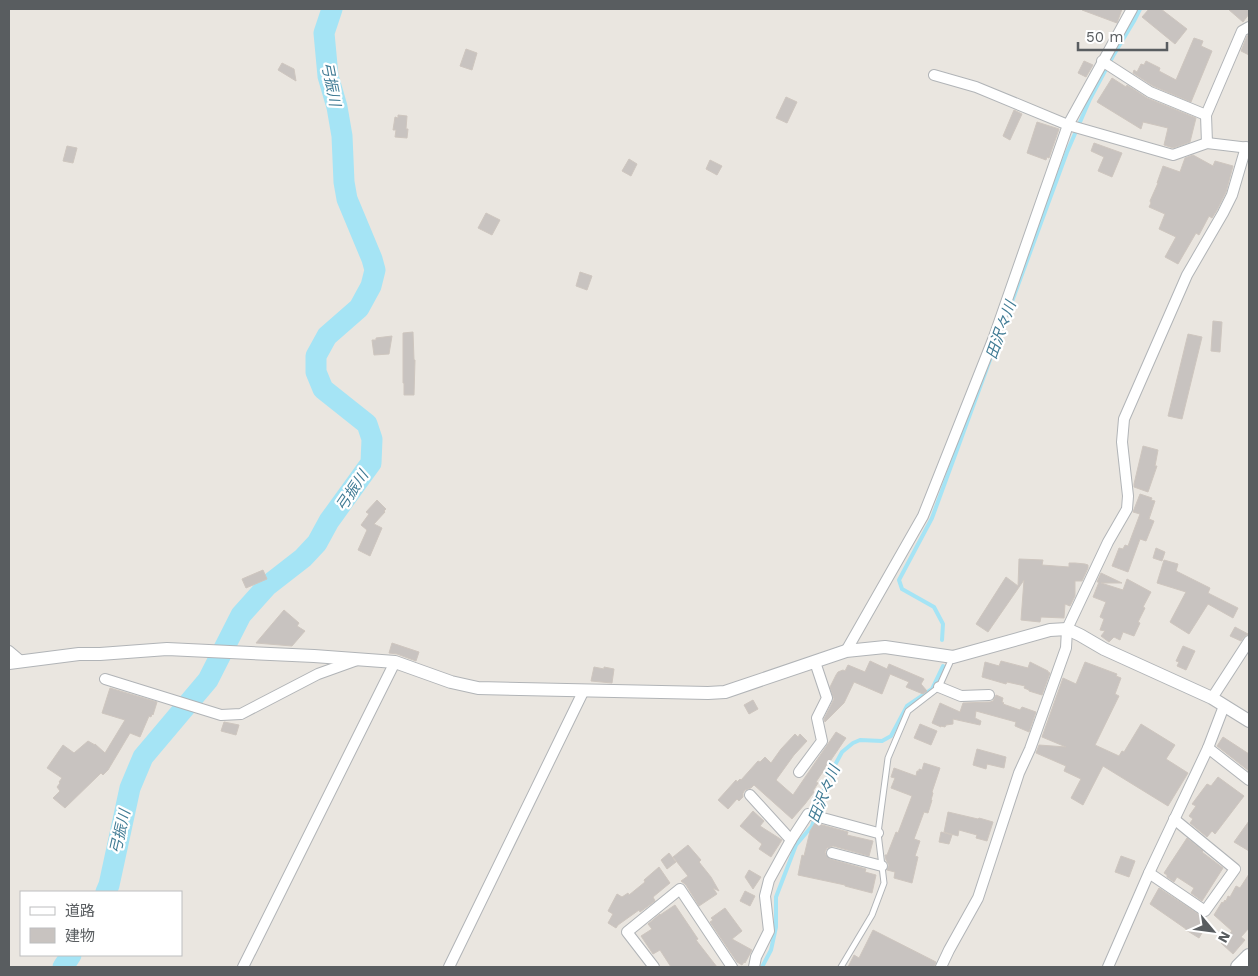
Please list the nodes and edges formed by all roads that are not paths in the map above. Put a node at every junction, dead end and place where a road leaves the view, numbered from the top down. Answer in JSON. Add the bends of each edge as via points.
{"nodes":[{"id":1,"x":1132,"y":9,"type":"edge"},
{"id":2,"x":1249,"y":26,"type":"edge"},
{"id":3,"x":1103,"y":62,"type":"junction"},
{"id":4,"x":934,"y":75,"type":"dead end"},
{"id":5,"x":1206,"y":114,"type":"junction"},
{"id":6,"x":1069,"y":125,"type":"junction"},
{"id":7,"x":1207,"y":143,"type":"junction"},
{"id":8,"x":1247,"y":147,"type":"edge"},
{"id":9,"x":1067,"y":630,"type":"junction"},
{"id":10,"x":1249,"y":641,"type":"edge"},
{"id":11,"x":9,"y":651,"type":"edge"},
{"id":12,"x":846,"y":651,"type":"junction"},
{"id":13,"x":953,"y":657,"type":"junction"},
{"id":14,"x":357,"y":660,"type":"junction"},
{"id":15,"x":15,"y":662,"type":"edge"},
{"id":16,"x":395,"y":662,"type":"junction"},
{"id":17,"x":815,"y":662,"type":"junction"},
{"id":18,"x":105,"y":679,"type":"dead end"},
{"id":19,"x":939,"y":687,"type":"junction"},
{"id":20,"x":584,"y":690,"type":"junction"},
{"id":21,"x":989,"y":695,"type":"dead end"},
{"id":22,"x":1212,"y":698,"type":"junction"},
{"id":23,"x":1224,"y":706,"type":"junction"},
{"id":24,"x":1249,"y":721,"type":"edge"},
{"id":25,"x":1208,"y":748,"type":"junction"},
{"id":26,"x":799,"y":772,"type":"dead end"},
{"id":27,"x":1249,"y":780,"type":"edge"},
{"id":28,"x":750,"y":795,"type":"dead end"},
{"id":29,"x":1174,"y":819,"type":"junction"},
{"id":30,"x":878,"y":833,"type":"junction"},
{"id":31,"x":792,"y":840,"type":"junction"},
{"id":32,"x":832,"y":853,"type":"dead end"},
{"id":33,"x":882,"y":866,"type":"junction"},
{"id":34,"x":1149,"y":873,"type":"junction"},
{"id":35,"x":1249,"y":956,"type":"edge"},
{"id":36,"x":244,"y":967,"type":"edge"},
{"id":37,"x":449,"y":967,"type":"edge"},
{"id":38,"x":654,"y":967,"type":"edge"},
{"id":39,"x":732,"y":967,"type":"edge"},
{"id":40,"x":754,"y":967,"type":"edge"},
{"id":41,"x":841,"y":967,"type":"edge"},
{"id":42,"x":941,"y":967,"type":"edge"},
{"id":43,"x":1108,"y":967,"type":"edge"},
{"id":44,"x":1238,"y":967,"type":"edge"}],
"edges":[{"from":1,"to":3,"type":"street"},
{"from":2,"to":5,"type":"street","via":[[1242,32]]},
{"from":3,"to":5,"type":"street","via":[[1150,92]]},
{"from":3,"to":6,"type":"street"},
{"from":4,"to":6,"type":"street","via":[[976,87]]},
{"from":5,"to":7,"type":"street"},
{"from":6,"to":7,"type":"street","via":[[1173,155]]},
{"from":6,"to":12,"type":"street","via":[[994,337],[923,516]]},
{"from":7,"to":8,"type":"street"},
{"from":8,"to":9,"type":"street","via":[[1224,213],[1187,275],[1124,419],[1122,442],[1127,509]]},
{"from":9,"to":13,"type":"street","via":[[1050,630]]},
{"from":9,"to":22,"type":"street"},
{"from":9,"to":42,"type":"street","via":[[1066,648],[978,898]]},
{"from":10,"to":22,"type":"street"},
{"from":11,"to":15,"type":"street"},
{"from":12,"to":13,"type":"street","via":[[884,647]]},
{"from":12,"to":17,"type":"street"},
{"from":13,"to":19,"type":"lane"},
{"from":14,"to":15,"type":"street","via":[[167,649],[79,654]]},
{"from":14,"to":16,"type":"street"},
{"from":14,"to":18,"type":"street","via":[[318,674],[241,714],[221,714]]},
{"from":16,"to":20,"type":"street","via":[[478,688]]},
{"from":16,"to":36,"type":"street"},
{"from":17,"to":20,"type":"street","via":[[725,692]]},
{"from":17,"to":26,"type":"street","via":[[827,698],[817,718],[822,740]]},
{"from":19,"to":21,"type":"street","via":[[961,696]]},
{"from":19,"to":30,"type":"lane","via":[[908,711],[888,758]]},
{"from":20,"to":37,"type":"street"},
{"from":22,"to":23,"type":"street"},
{"from":23,"to":24,"type":"street"},
{"from":23,"to":25,"type":"street"},
{"from":25,"to":27,"type":"street"},
{"from":25,"to":29,"type":"street"},
{"from":28,"to":31,"type":"street"},
{"from":29,"to":34,"type":"street"},
{"from":29,"to":34,"type":"street","via":[[1235,869],[1205,911]]},
{"from":30,"to":31,"type":"street","via":[[808,814]]},
{"from":30,"to":33,"type":"lane"},
{"from":31,"to":40,"type":"street","via":[[769,880],[765,896],[769,931]]},
{"from":32,"to":33,"type":"street"},
{"from":33,"to":41,"type":"lane","via":[[884,883],[872,914]]},
{"from":34,"to":43,"type":"street"},
{"from":35,"to":44,"type":"main road"},
{"from":38,"to":39,"type":"street","via":[[627,932],[680,888]]}]}
